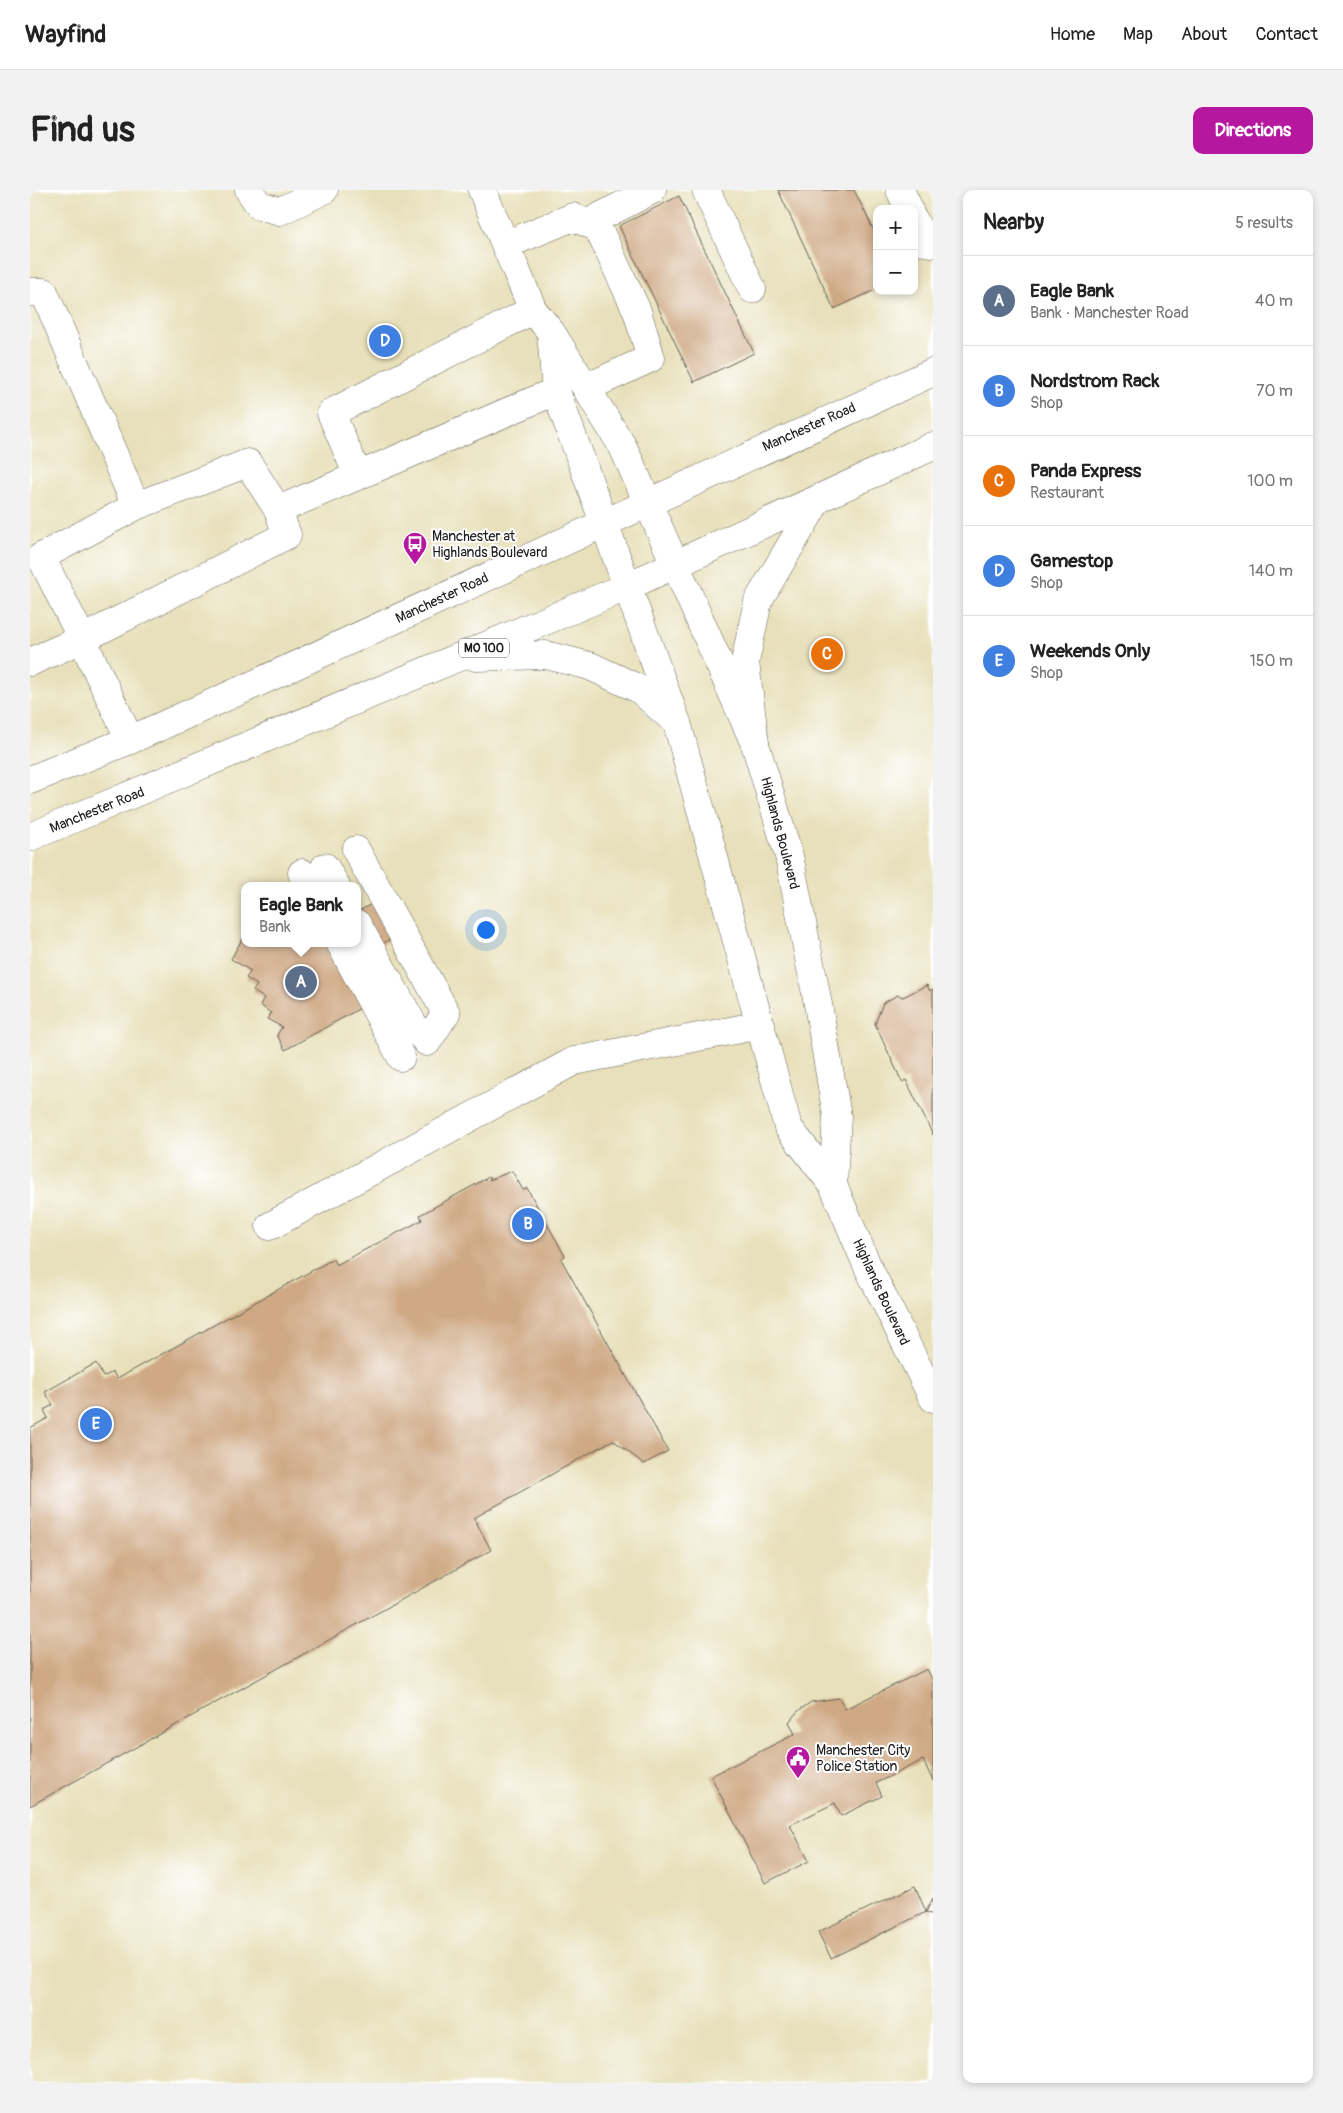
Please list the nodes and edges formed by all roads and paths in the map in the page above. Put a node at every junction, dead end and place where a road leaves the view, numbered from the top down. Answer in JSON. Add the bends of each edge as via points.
{"nodes":[{"id":1,"x":249,"y":190,"type":"edge"},
{"id":2,"x":324,"y":190,"type":"edge"},
{"id":3,"x":482,"y":190,"type":"edge"},
{"id":4,"x":652,"y":190,"type":"edge"},
{"id":5,"x":706,"y":190,"type":"edge"},
{"id":6,"x":900,"y":190,"type":"edge"},
{"id":7,"x":907,"y":205,"type":"edge"},
{"id":8,"x":588,"y":223,"type":"junction"},
{"id":9,"x":918,"y":228,"type":"edge"},
{"id":10,"x":933,"y":243,"type":"edge"},
{"id":11,"x":506,"y":245,"type":"junction"},
{"id":12,"x":752,"y":290,"type":"dead end"},
{"id":13,"x":30,"y":292,"type":"edge"},
{"id":14,"x":533,"y":310,"type":"junction"},
{"id":15,"x":551,"y":332,"type":"junction"},
{"id":16,"x":933,"y":372,"type":"edge"},
{"id":17,"x":586,"y":388,"type":"junction"},
{"id":18,"x":556,"y":391,"type":"junction"},
{"id":19,"x":933,"y":446,"type":"edge"},
{"id":20,"x":358,"y":476,"type":"junction"},
{"id":21,"x":818,"y":499,"type":"junction"},
{"id":22,"x":649,"y":501,"type":"junction"},
{"id":23,"x":136,"y":506,"type":"junction"},
{"id":24,"x":278,"y":510,"type":"junction"},
{"id":25,"x":604,"y":523,"type":"junction"},
{"id":26,"x":36,"y":560,"type":"edge"},
{"id":27,"x":677,"y":564,"type":"junction"},
{"id":28,"x":626,"y":587,"type":"junction"},
{"id":29,"x":82,"y":639,"type":"junction"},
{"id":30,"x":462,"y":658,"type":"junction"},
{"id":31,"x":30,"y":662,"type":"edge"},
{"id":32,"x":677,"y":723,"type":"junction"},
{"id":33,"x":130,"y":740,"type":"junction"},
{"id":34,"x":755,"y":744,"type":"junction"},
{"id":35,"x":30,"y":780,"type":"edge"},
{"id":36,"x":30,"y":836,"type":"edge"},
{"id":37,"x":325,"y":872,"type":"edge"},
{"id":38,"x":334,"y":882,"type":"edge"},
{"id":39,"x":346,"y":882,"type":"edge"},
{"id":40,"x":361,"y":900,"type":"edge"},
{"id":41,"x":361,"y":914,"type":"edge"},
{"id":42,"x":361,"y":931,"type":"edge"},
{"id":43,"x":343,"y":947,"type":"edge"},
{"id":44,"x":357,"y":947,"type":"edge"},
{"id":45,"x":761,"y":1025,"type":"junction"},
{"id":46,"x":419,"y":1044,"type":"junction"},
{"id":47,"x":833,"y":1185,"type":"junction"},
{"id":48,"x":270,"y":1226,"type":"dead end"},
{"id":49,"x":933,"y":1398,"type":"edge"}],
"edges":[{"from":1,"to":2,"type":"main road","via":[[259,205],[280,211]]},
{"from":3,"to":11,"type":"main road","name":"Highlands Boulevard"},
{"from":4,"to":8,"type":"main road"},
{"from":5,"to":12,"type":"main road"},
{"from":6,"to":7,"type":"main road"},
{"from":8,"to":11,"type":"main road","via":[[573,218]]},
{"from":8,"to":17,"type":"main road","via":[[598,228],[637,310],[651,358]]},
{"from":9,"to":10,"type":"main road","via":[[925,242]]},
{"from":11,"to":14,"type":"main road","name":"Highlands Boulevard"},
{"from":13,"to":23,"type":"main road","via":[[44,292]]},
{"from":14,"to":15,"type":"main road","name":"Highlands Boulevard"},
{"from":14,"to":20,"type":"main road","via":[[331,413]]},
{"from":15,"to":17,"type":"main road","name":"Highlands Boulevard"},
{"from":15,"to":18,"type":"main road","name":"Highlands Boulevard"},
{"from":16,"to":22,"type":"main road","name":"Manchester Road"},
{"from":17,"to":22,"type":"main road","name":"Highlands Boulevard","via":[[623,447]]},
{"from":18,"to":20,"type":"main road"},
{"from":18,"to":25,"type":"main road","name":"Highlands Boulevard"},
{"from":19,"to":21,"type":"main road","name":"Manchester Road","number":"MO 100"},
{"from":20,"to":24,"type":"main road"},
{"from":21,"to":27,"type":"main road","name":"Manchester Road","number":"MO 100"},
{"from":21,"to":34,"type":"main road","via":[[758,601],[745,662]]},
{"from":22,"to":25,"type":"main road","name":"Manchester Road"},
{"from":22,"to":27,"type":"main road","name":"Highlands Boulevard"},
{"from":23,"to":24,"type":"main road","via":[[248,463]]},
{"from":23,"to":26,"type":"main road"},
{"from":24,"to":29,"type":"main road","via":[[287,535]]},
{"from":25,"to":28,"type":"main road","name":"Highlands Boulevard"},
{"from":25,"to":33,"type":"main road","name":"Manchester Road"},
{"from":26,"to":29,"type":"main road"},
{"from":27,"to":28,"type":"main road","name":"Manchester Road","number":"MO 100"},
{"from":27,"to":34,"type":"main road","name":"Highlands Boulevard"},
{"from":28,"to":30,"type":"main road","name":"Manchester Road","number":"MO 100"},
{"from":28,"to":32,"type":"main road","name":"Highlands Boulevard"},
{"from":29,"to":31,"type":"main road"},
{"from":29,"to":33,"type":"main road"},
{"from":30,"to":32,"type":"main road","via":[[546,655],[590,666],[639,689]]},
{"from":30,"to":36,"type":"main road","name":"Manchester Road","number":"MO 100"},
{"from":32,"to":45,"type":"main road","name":"Highlands Boulevard"},
{"from":33,"to":35,"type":"main road","name":"Manchester Road"},
{"from":34,"to":47,"type":"main road","name":"Highlands Boulevard","via":[[789,856],[818,1004],[837,1116]]},
{"from":37,"to":38,"type":"main road"},
{"from":37,"to":39,"type":"main road"},
{"from":40,"to":46,"type":"main road"},
{"from":41,"to":46,"type":"main road","via":[[446,1013]]},
{"from":42,"to":46,"type":"main road","via":[[418,1031]]},
{"from":43,"to":46,"type":"main road"},
{"from":44,"to":46,"type":"main road"},
{"from":45,"to":47,"type":"main road","name":"Highlands Boulevard","via":[[788,1127]]},
{"from":45,"to":48,"type":"main road","via":[[574,1061]]},
{"from":47,"to":49,"type":"main road","name":"Highlands Boulevard","via":[[867,1265]]}]}
